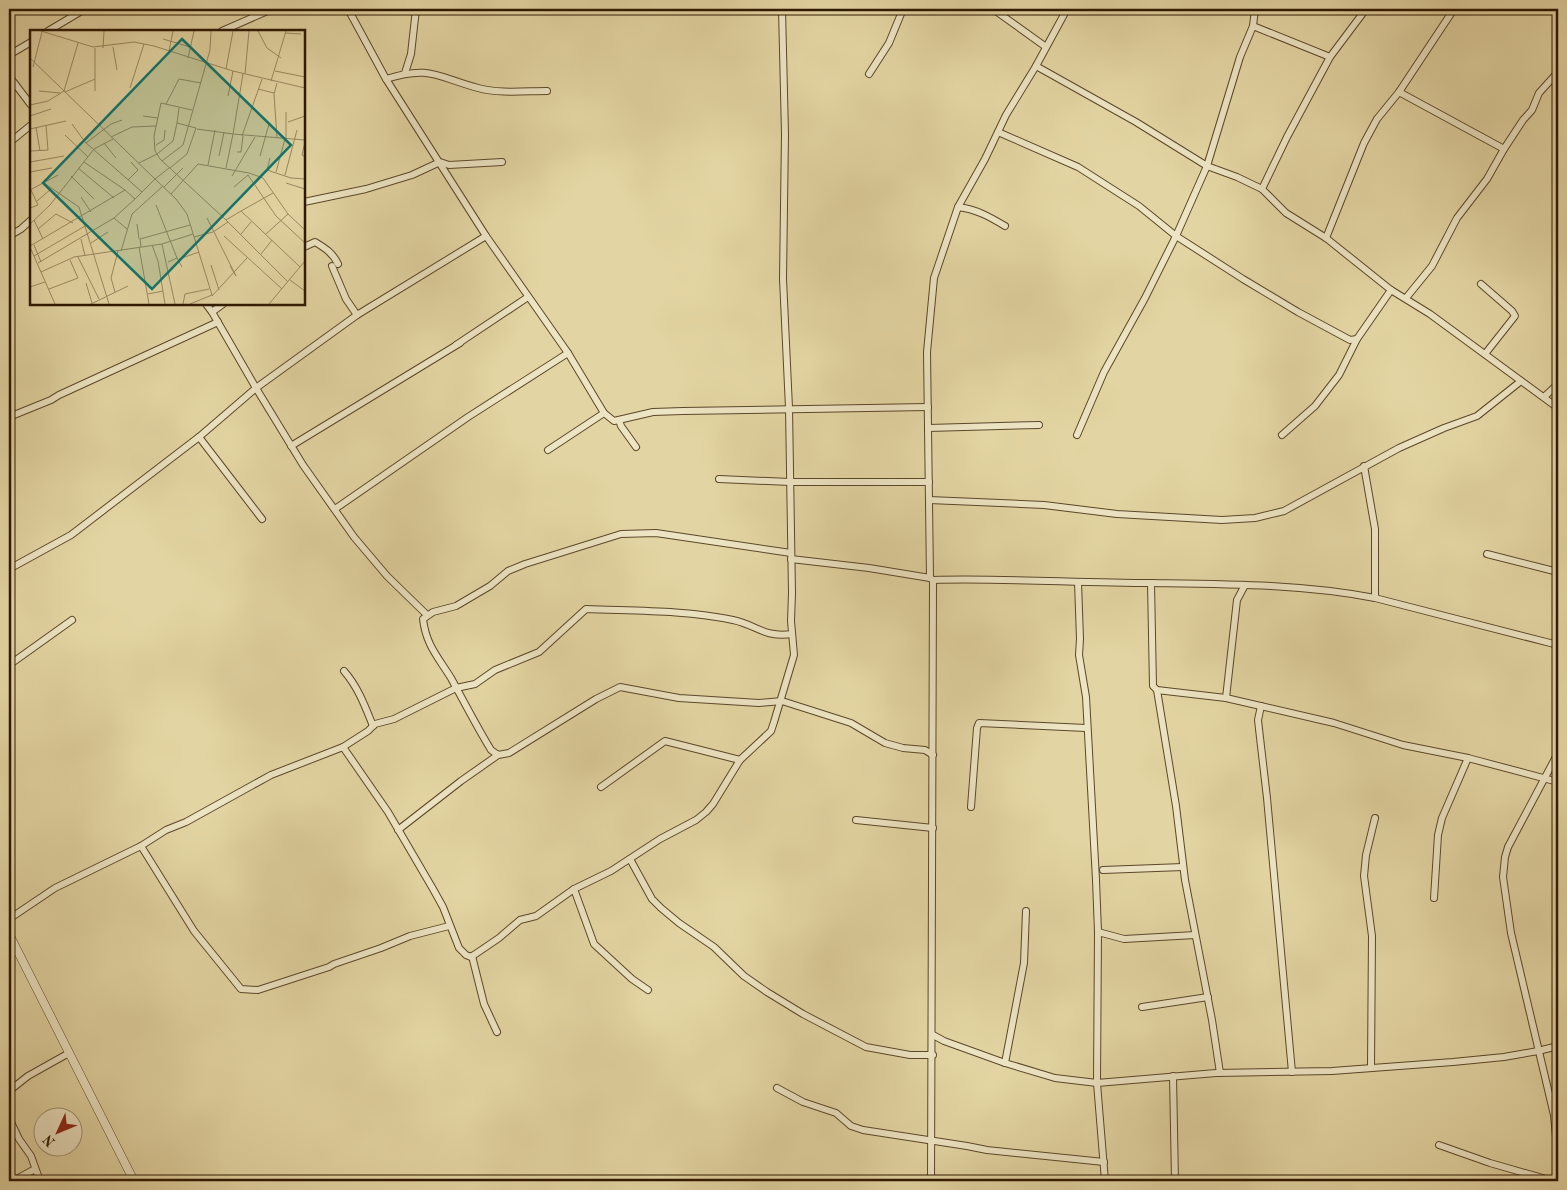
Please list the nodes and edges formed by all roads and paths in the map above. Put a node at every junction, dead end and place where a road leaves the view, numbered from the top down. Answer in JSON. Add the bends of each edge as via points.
{"nodes":[{"id":1,"x":84,"y":9,"type":"edge"},
{"id":2,"x":272,"y":9,"type":"edge"},
{"id":3,"x":348,"y":9,"type":"edge"},
{"id":4,"x":416,"y":9,"type":"edge"},
{"id":5,"x":782,"y":9,"type":"edge"},
{"id":6,"x":903,"y":9,"type":"edge"},
{"id":7,"x":993,"y":9,"type":"edge"},
{"id":8,"x":1067,"y":9,"type":"edge"},
{"id":9,"x":1255,"y":9,"type":"edge"},
{"id":10,"x":1366,"y":9,"type":"edge"},
{"id":11,"x":1454,"y":9,"type":"edge"},
{"id":12,"x":1253,"y":26,"type":"junction"},
{"id":13,"x":50,"y":30,"type":"edge"},
{"id":14,"x":224,"y":30,"type":"edge"},
{"id":15,"x":30,"y":43,"type":"edge"},
{"id":16,"x":1046,"y":47,"type":"junction"},
{"id":17,"x":9,"y":55,"type":"edge"},
{"id":18,"x":1330,"y":57,"type":"junction"},
{"id":19,"x":1036,"y":66,"type":"junction"},
{"id":20,"x":1558,"y":72,"type":"edge"},
{"id":21,"x":405,"y":73,"type":"junction"},
{"id":22,"x":869,"y":74,"type":"dead end"},
{"id":23,"x":9,"y":76,"type":"edge"},
{"id":24,"x":386,"y":79,"type":"junction"},
{"id":25,"x":547,"y":92,"type":"dead end"},
{"id":26,"x":1399,"y":92,"type":"junction"},
{"id":27,"x":30,"y":104,"type":"edge"},
{"id":28,"x":30,"y":126,"type":"edge"},
{"id":29,"x":998,"y":132,"type":"junction"},
{"id":30,"x":9,"y":143,"type":"edge"},
{"id":31,"x":1504,"y":149,"type":"junction"},
{"id":32,"x":440,"y":162,"type":"junction"},
{"id":33,"x":502,"y":162,"type":"dead end"},
{"id":34,"x":1206,"y":166,"type":"junction"},
{"id":35,"x":1262,"y":189,"type":"junction"},
{"id":36,"x":305,"y":202,"type":"edge"},
{"id":37,"x":958,"y":207,"type":"junction"},
{"id":38,"x":30,"y":221,"type":"edge"},
{"id":39,"x":1005,"y":226,"type":"dead end"},
{"id":40,"x":9,"y":236,"type":"edge"},
{"id":41,"x":486,"y":236,"type":"junction"},
{"id":42,"x":1176,"y":236,"type":"junction"},
{"id":43,"x":1326,"y":238,"type":"junction"},
{"id":44,"x":305,"y":247,"type":"edge"},
{"id":45,"x":1481,"y":284,"type":"dead end"},
{"id":46,"x":1391,"y":290,"type":"junction"},
{"id":47,"x":528,"y":297,"type":"junction"},
{"id":48,"x":1406,"y":298,"type":"junction"},
{"id":49,"x":207,"y":305,"type":"edge"},
{"id":50,"x":222,"y":305,"type":"edge"},
{"id":51,"x":212,"y":312,"type":"junction"},
{"id":52,"x":357,"y":315,"type":"junction"},
{"id":53,"x":218,"y":322,"type":"junction"},
{"id":54,"x":1357,"y":339,"type":"junction"},
{"id":55,"x":460,"y":343,"type":"junction"},
{"id":56,"x":568,"y":353,"type":"junction"},
{"id":57,"x":1485,"y":354,"type":"junction"},
{"id":58,"x":411,"y":375,"type":"dead end"},
{"id":59,"x":1521,"y":381,"type":"junction"},
{"id":60,"x":1558,"y":384,"type":"edge"},
{"id":61,"x":256,"y":388,"type":"junction"},
{"id":62,"x":1544,"y":398,"type":"junction"},
{"id":63,"x":928,"y":407,"type":"junction"},
{"id":64,"x":789,"y":408,"type":"junction"},
{"id":65,"x":1558,"y":408,"type":"edge"},
{"id":66,"x":472,"y":410,"type":"dead end"},
{"id":67,"x":604,"y":413,"type":"junction"},
{"id":68,"x":9,"y":417,"type":"edge"},
{"id":69,"x":619,"y":420,"type":"junction"},
{"id":70,"x":1039,"y":425,"type":"dead end"},
{"id":71,"x":928,"y":428,"type":"junction"},
{"id":72,"x":1077,"y":435,"type":"dead end"},
{"id":73,"x":1282,"y":435,"type":"dead end"},
{"id":74,"x":199,"y":437,"type":"junction"},
{"id":75,"x":291,"y":446,"type":"junction"},
{"id":76,"x":636,"y":447,"type":"dead end"},
{"id":77,"x":548,"y":450,"type":"dead end"},
{"id":78,"x":1364,"y":466,"type":"junction"},
{"id":79,"x":719,"y":480,"type":"dead end"},
{"id":80,"x":790,"y":482,"type":"junction"},
{"id":81,"x":929,"y":482,"type":"junction"},
{"id":82,"x":929,"y":500,"type":"junction"},
{"id":83,"x":335,"y":509,"type":"junction"},
{"id":84,"x":262,"y":519,"type":"dead end"},
{"id":85,"x":1486,"y":554,"type":"dead end"},
{"id":86,"x":791,"y":556,"type":"junction"},
{"id":87,"x":9,"y":568,"type":"edge"},
{"id":88,"x":1558,"y":572,"type":"edge"},
{"id":89,"x":932,"y":579,"type":"junction"},
{"id":90,"x":1078,"y":582,"type":"junction"},
{"id":91,"x":1151,"y":583,"type":"junction"},
{"id":92,"x":1245,"y":585,"type":"junction"},
{"id":93,"x":1375,"y":598,"type":"junction"},
{"id":94,"x":427,"y":615,"type":"junction"},
{"id":95,"x":72,"y":620,"type":"dead end"},
{"id":96,"x":792,"y":634,"type":"junction"},
{"id":97,"x":1558,"y":645,"type":"edge"},
{"id":98,"x":9,"y":665,"type":"edge"},
{"id":99,"x":344,"y":671,"type":"dead end"},
{"id":100,"x":456,"y":688,"type":"junction"},
{"id":101,"x":1157,"y":690,"type":"junction"},
{"id":102,"x":1226,"y":698,"type":"junction"},
{"id":103,"x":782,"y":701,"type":"junction"},
{"id":104,"x":1261,"y":706,"type":"junction"},
{"id":105,"x":373,"y":726,"type":"junction"},
{"id":106,"x":1086,"y":728,"type":"junction"},
{"id":107,"x":343,"y":747,"type":"junction"},
{"id":108,"x":1558,"y":753,"type":"edge"},
{"id":109,"x":498,"y":755,"type":"junction"},
{"id":110,"x":933,"y":755,"type":"junction"},
{"id":111,"x":1468,"y":758,"type":"junction"},
{"id":112,"x":740,"y":760,"type":"junction"},
{"id":113,"x":1545,"y":778,"type":"junction"},
{"id":114,"x":1558,"y":782,"type":"edge"},
{"id":115,"x":601,"y":787,"type":"dead end"},
{"id":116,"x":971,"y":806,"type":"dead end"},
{"id":117,"x":1376,"y":818,"type":"dead end"},
{"id":118,"x":856,"y":820,"type":"dead end"},
{"id":119,"x":933,"y":828,"type":"junction"},
{"id":120,"x":398,"y":830,"type":"junction"},
{"id":121,"x":141,"y":846,"type":"junction"},
{"id":122,"x":630,"y":859,"type":"junction"},
{"id":123,"x":1183,"y":867,"type":"junction"},
{"id":124,"x":1103,"y":870,"type":"dead end"},
{"id":125,"x":574,"y":889,"type":"junction"},
{"id":126,"x":1434,"y":898,"type":"dead end"},
{"id":127,"x":1026,"y":911,"type":"dead end"},
{"id":128,"x":9,"y":919,"type":"edge"},
{"id":129,"x":449,"y":926,"type":"junction"},
{"id":130,"x":1098,"y":932,"type":"junction"},
{"id":131,"x":9,"y":934,"type":"edge"},
{"id":132,"x":1195,"y":935,"type":"junction"},
{"id":133,"x":471,"y":957,"type":"junction"},
{"id":134,"x":648,"y":990,"type":"dead end"},
{"id":135,"x":1208,"y":997,"type":"junction"},
{"id":136,"x":1142,"y":1007,"type":"dead end"},
{"id":137,"x":497,"y":1032,"type":"dead end"},
{"id":138,"x":933,"y":1035,"type":"junction"},
{"id":139,"x":1558,"y":1046,"type":"edge"},
{"id":140,"x":1538,"y":1051,"type":"junction"},
{"id":141,"x":68,"y":1053,"type":"junction"},
{"id":142,"x":933,"y":1055,"type":"junction"},
{"id":143,"x":1005,"y":1063,"type":"junction"},
{"id":144,"x":1371,"y":1067,"type":"junction"},
{"id":145,"x":1292,"y":1072,"type":"junction"},
{"id":146,"x":1220,"y":1073,"type":"junction"},
{"id":147,"x":1173,"y":1076,"type":"junction"},
{"id":148,"x":1097,"y":1082,"type":"junction"},
{"id":149,"x":776,"y":1088,"type":"dead end"},
{"id":150,"x":9,"y":1091,"type":"edge"},
{"id":151,"x":1556,"y":1115,"type":"edge"},
{"id":152,"x":9,"y":1118,"type":"edge"},
{"id":153,"x":932,"y":1141,"type":"junction"},
{"id":154,"x":1439,"y":1146,"type":"dead end"},
{"id":155,"x":1558,"y":1158,"type":"edge"},
{"id":156,"x":1104,"y":1162,"type":"junction"},
{"id":157,"x":35,"y":1169,"type":"junction"},
{"id":158,"x":14,"y":1181,"type":"edge"},
{"id":159,"x":40,"y":1181,"type":"edge"},
{"id":160,"x":134,"y":1181,"type":"edge"},
{"id":161,"x":931,"y":1181,"type":"edge"},
{"id":162,"x":1105,"y":1181,"type":"edge"},
{"id":163,"x":1175,"y":1181,"type":"edge"},
{"id":164,"x":1553,"y":1181,"type":"edge"}],
"edges":[{"from":1,"to":13,"type":"street"},
{"from":2,"to":14,"type":"street"},
{"from":3,"to":24,"type":"street"},
{"from":4,"to":21,"type":"street","via":[[411,54]]},
{"from":5,"to":64,"type":"street","via":[[786,134],[783,279]]},
{"from":6,"to":22,"type":"street","via":[[890,43]]},
{"from":7,"to":16,"type":"street"},
{"from":8,"to":16,"type":"street"},
{"from":9,"to":12,"type":"street"},
{"from":10,"to":18,"type":"street"},
{"from":11,"to":26,"type":"street"},
{"from":12,"to":18,"type":"street"},
{"from":12,"to":34,"type":"street"},
{"from":15,"to":17,"type":"street"},
{"from":16,"to":19,"type":"street"},
{"from":18,"to":35,"type":"street"},
{"from":19,"to":29,"type":"street"},
{"from":19,"to":34,"type":"street"},
{"from":20,"to":31,"type":"street","via":[[1539,93],[1532,110]]},
{"from":21,"to":24,"type":"street"},
{"from":21,"to":25,"type":"street","via":[[435,74],[479,88]]},
{"from":23,"to":27,"type":"street"},
{"from":24,"to":32,"type":"street"},
{"from":26,"to":31,"type":"street"},
{"from":26,"to":43,"type":"street","via":[[1377,119],[1364,143]]},
{"from":28,"to":30,"type":"street"},
{"from":29,"to":37,"type":"street"},
{"from":29,"to":42,"type":"street","via":[[1078,168],[1139,206]]},
{"from":31,"to":48,"type":"street","via":[[1487,179],[1457,218],[1432,266]]},
{"from":32,"to":33,"type":"street","via":[[449,165]]},
{"from":32,"to":36,"type":"street","via":[[366,190]]},
{"from":32,"to":41,"type":"street"},
{"from":34,"to":35,"type":"street"},
{"from":34,"to":42,"type":"street"},
{"from":35,"to":43,"type":"street","via":[[1286,213]]},
{"from":37,"to":39,"type":"street","via":[[986,215]]},
{"from":37,"to":63,"type":"street","via":[[934,278],[927,352]]},
{"from":38,"to":40,"type":"street"},
{"from":41,"to":47,"type":"street"},
{"from":41,"to":52,"type":"street"},
{"from":42,"to":54,"type":"street","via":[[1298,312],[1350,340]]},
{"from":42,"to":72,"type":"street","via":[[1104,372]]},
{"from":43,"to":46,"type":"street"},
{"from":44,"to":52,"type":"street","via":[[315,242],[334,257],[346,299]]},
{"from":45,"to":57,"type":"street","via":[[1515,316]]},
{"from":46,"to":48,"type":"street"},
{"from":46,"to":54,"type":"street"},
{"from":47,"to":55,"type":"street"},
{"from":47,"to":56,"type":"street"},
{"from":48,"to":57,"type":"street"},
{"from":49,"to":51,"type":"street"},
{"from":50,"to":51,"type":"street"},
{"from":51,"to":53,"type":"street"},
{"from":52,"to":61,"type":"street"},
{"from":53,"to":61,"type":"street"},
{"from":53,"to":68,"type":"street"},
{"from":54,"to":73,"type":"street","via":[[1339,375],[1315,406]]},
{"from":55,"to":58,"type":"street"},
{"from":55,"to":75,"type":"street"},
{"from":56,"to":66,"type":"street"},
{"from":56,"to":67,"type":"street"},
{"from":56,"to":83,"type":"street"},
{"from":57,"to":59,"type":"street"},
{"from":59,"to":62,"type":"street"},
{"from":59,"to":78,"type":"street","via":[[1477,416]]},
{"from":60,"to":62,"type":"street"},
{"from":61,"to":74,"type":"street"},
{"from":61,"to":75,"type":"street"},
{"from":62,"to":65,"type":"street"},
{"from":63,"to":64,"type":"street"},
{"from":63,"to":71,"type":"street"},
{"from":64,"to":69,"type":"street","via":[[653,412]]},
{"from":64,"to":80,"type":"street"},
{"from":67,"to":69,"type":"street","via":[[614,421]]},
{"from":67,"to":77,"type":"street"},
{"from":69,"to":76,"type":"street"},
{"from":70,"to":71,"type":"street"},
{"from":71,"to":81,"type":"street"},
{"from":74,"to":84,"type":"street"},
{"from":74,"to":87,"type":"street","via":[[71,535]]},
{"from":75,"to":83,"type":"street"},
{"from":78,"to":82,"type":"street","via":[[1284,511],[1255,518],[1222,520],[1116,514],[1044,505]]},
{"from":78,"to":93,"type":"street","via":[[1375,529]]},
{"from":79,"to":80,"type":"street"},
{"from":80,"to":81,"type":"street"},
{"from":80,"to":86,"type":"street"},
{"from":81,"to":82,"type":"street"},
{"from":82,"to":89,"type":"street"},
{"from":83,"to":94,"type":"street","via":[[387,576]]},
{"from":85,"to":88,"type":"street"},
{"from":86,"to":89,"type":"street"},
{"from":86,"to":94,"type":"street","via":[[656,533],[622,534],[508,571],[456,606]]},
{"from":86,"to":96,"type":"street"},
{"from":89,"to":90,"type":"street"},
{"from":89,"to":110,"type":"street"},
{"from":90,"to":91,"type":"street"},
{"from":90,"to":106,"type":"street","via":[[1079,655],[1086,697]]},
{"from":91,"to":92,"type":"street"},
{"from":91,"to":101,"type":"street","via":[[1154,686]]},
{"from":92,"to":93,"type":"street"},
{"from":92,"to":102,"type":"street","via":[[1237,600]]},
{"from":93,"to":97,"type":"street"},
{"from":94,"to":100,"type":"street","via":[[423,619],[428,643]]},
{"from":95,"to":98,"type":"street"},
{"from":96,"to":100,"type":"street","via":[[772,635],[733,620],[706,616],[586,608],[539,652],[495,670],[474,684]]},
{"from":96,"to":103,"type":"street","via":[[794,655]]},
{"from":99,"to":105,"type":"street","via":[[356,688]]},
{"from":100,"to":105,"type":"street"},
{"from":100,"to":109,"type":"street","via":[[491,750]]},
{"from":101,"to":102,"type":"street"},
{"from":101,"to":123,"type":"street"},
{"from":102,"to":104,"type":"street"},
{"from":103,"to":109,"type":"street","via":[[758,703],[689,698],[620,687],[510,753]]},
{"from":103,"to":110,"type":"street","via":[[851,723],[885,743],[925,750]]},
{"from":103,"to":112,"type":"street","via":[[771,731]]},
{"from":104,"to":111,"type":"street","via":[[1334,723],[1403,745]]},
{"from":104,"to":145,"type":"street","via":[[1258,720]]},
{"from":105,"to":107,"type":"street"},
{"from":106,"to":116,"type":"street","via":[[979,723],[976,728]]},
{"from":106,"to":130,"type":"street"},
{"from":107,"to":120,"type":"street"},
{"from":107,"to":121,"type":"street","via":[[271,775]]},
{"from":108,"to":113,"type":"street"},
{"from":109,"to":120,"type":"street"},
{"from":110,"to":119,"type":"street"},
{"from":111,"to":113,"type":"street"},
{"from":111,"to":126,"type":"street","via":[[1442,818]]},
{"from":112,"to":115,"type":"street","via":[[665,741]]},
{"from":112,"to":122,"type":"street","via":[[706,812]]},
{"from":113,"to":114,"type":"street"},
{"from":113,"to":140,"type":"street","via":[[1508,847],[1503,877],[1511,933]]},
{"from":117,"to":144,"type":"street","via":[[1364,876],[1372,936]]},
{"from":118,"to":119,"type":"street"},
{"from":119,"to":138,"type":"street"},
{"from":120,"to":129,"type":"street","via":[[443,906]]},
{"from":121,"to":128,"type":"street","via":[[55,888]]},
{"from":121,"to":129,"type":"street","via":[[194,931],[241,989],[258,990],[410,936]]},
{"from":122,"to":125,"type":"street"},
{"from":122,"to":142,"type":"street","via":[[661,908],[767,992],[866,1047],[910,1056]]},
{"from":123,"to":124,"type":"street"},
{"from":123,"to":132,"type":"street"},
{"from":125,"to":133,"type":"street","via":[[536,916],[520,920]]},
{"from":125,"to":134,"type":"street","via":[[594,944]]},
{"from":127,"to":143,"type":"street","via":[[1024,963]]},
{"from":129,"to":133,"type":"street","via":[[459,948]]},
{"from":130,"to":132,"type":"street","via":[[1124,939]]},
{"from":130,"to":148,"type":"street"},
{"from":131,"to":141,"type":"street"},
{"from":132,"to":135,"type":"street"},
{"from":133,"to":137,"type":"street","via":[[484,1004]]},
{"from":135,"to":136,"type":"street"},
{"from":135,"to":146,"type":"street"},
{"from":138,"to":142,"type":"street"},
{"from":138,"to":143,"type":"street"},
{"from":139,"to":140,"type":"street"},
{"from":140,"to":144,"type":"street","via":[[1453,1062]]},
{"from":140,"to":151,"type":"street"},
{"from":141,"to":150,"type":"street"},
{"from":141,"to":160,"type":"street"},
{"from":142,"to":153,"type":"street"},
{"from":143,"to":148,"type":"street","via":[[1055,1078]]},
{"from":144,"to":145,"type":"street"},
{"from":145,"to":146,"type":"street"},
{"from":146,"to":147,"type":"street"},
{"from":147,"to":148,"type":"street"},
{"from":147,"to":163,"type":"street"},
{"from":148,"to":156,"type":"street"},
{"from":149,"to":153,"type":"street","via":[[836,1114],[851,1126]]},
{"from":151,"to":155,"type":"street"},
{"from":152,"to":157,"type":"street"},
{"from":153,"to":156,"type":"street"},
{"from":153,"to":161,"type":"street"},
{"from":154,"to":164,"type":"street"},
{"from":156,"to":162,"type":"street"},
{"from":157,"to":158,"type":"street"},
{"from":157,"to":159,"type":"street"}]}
